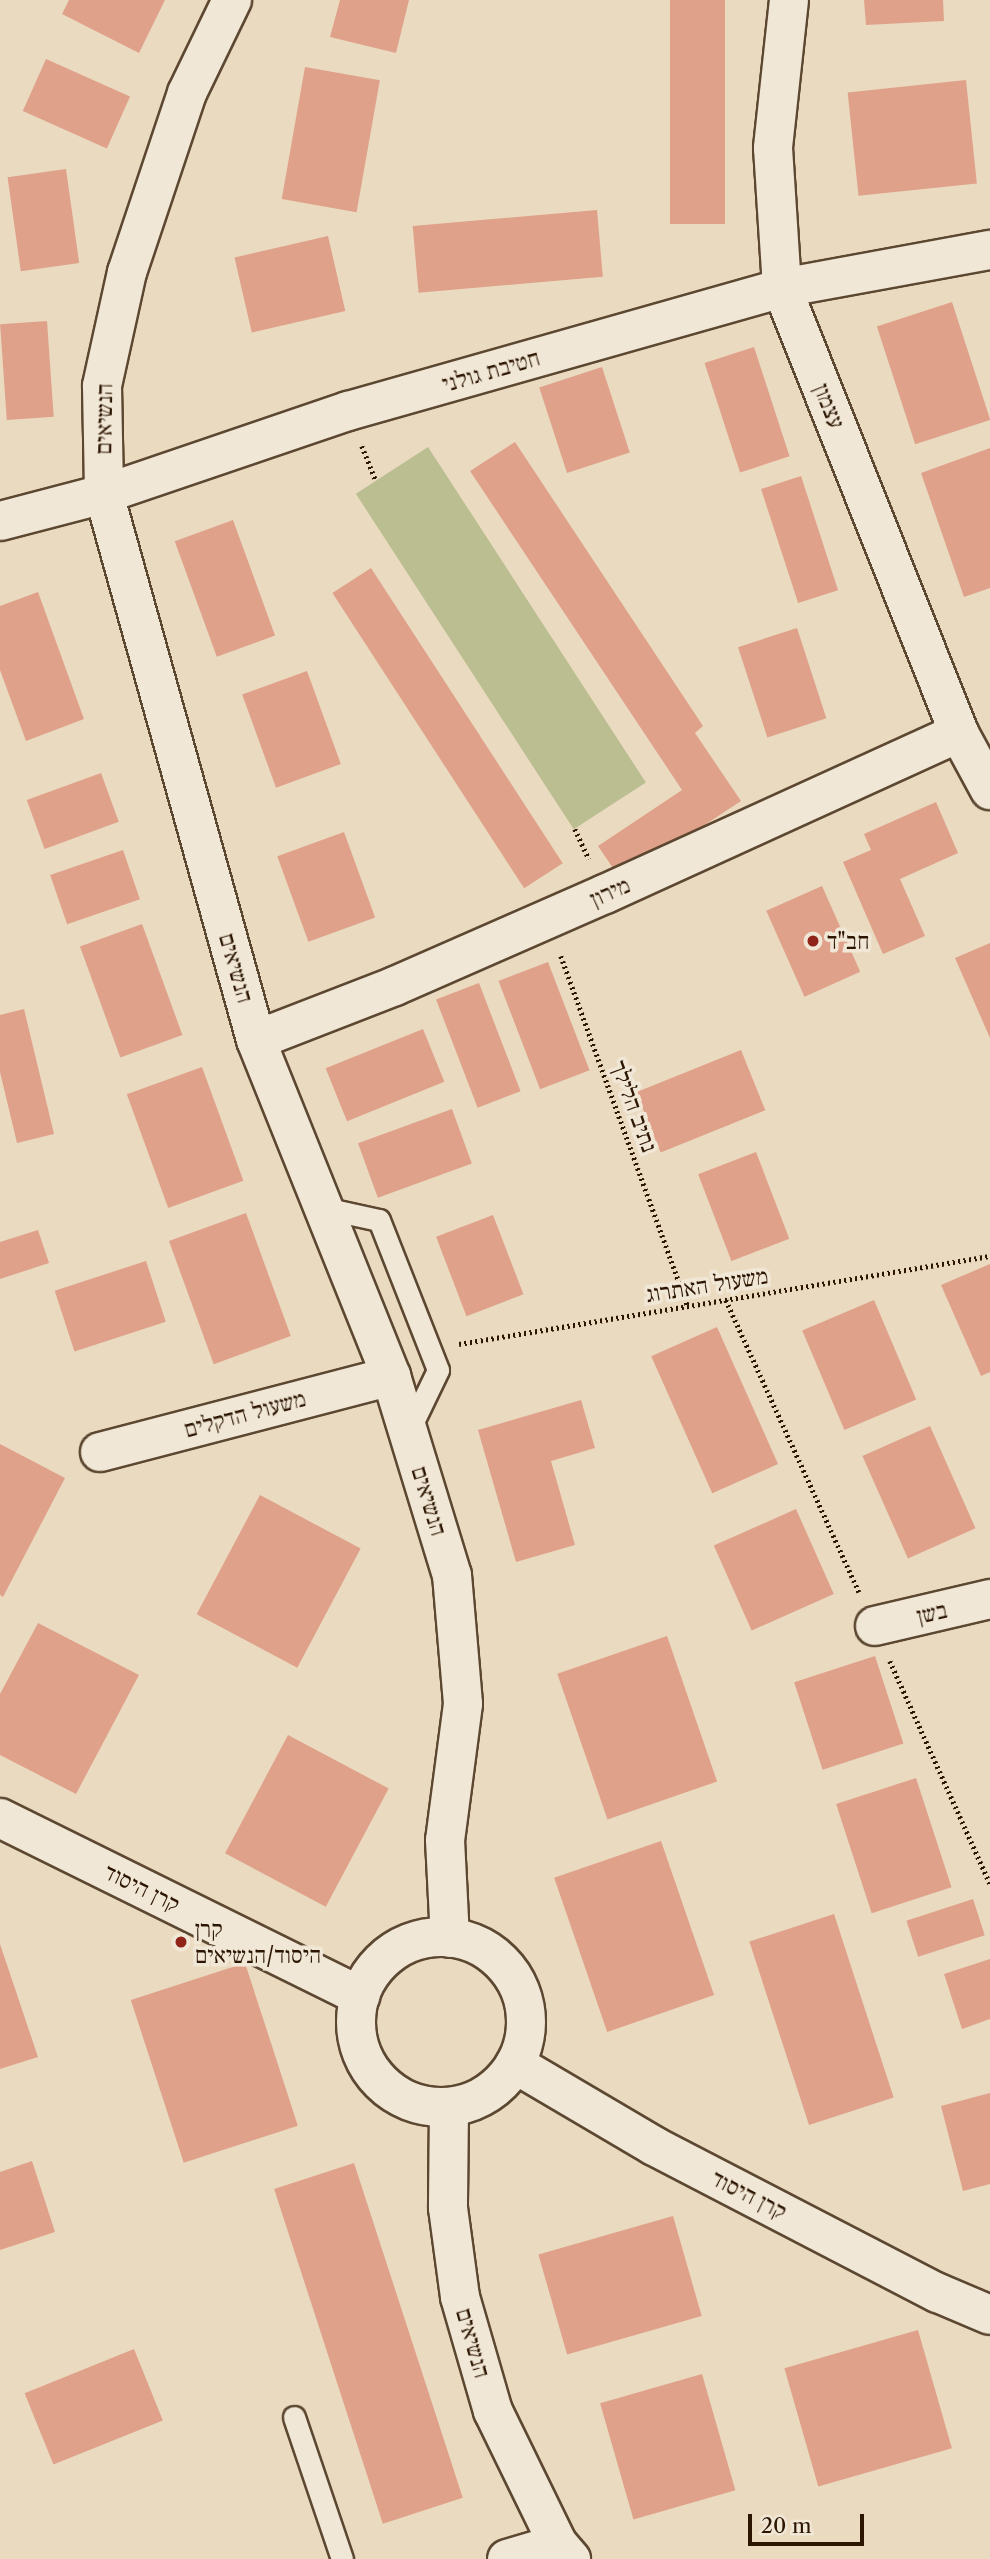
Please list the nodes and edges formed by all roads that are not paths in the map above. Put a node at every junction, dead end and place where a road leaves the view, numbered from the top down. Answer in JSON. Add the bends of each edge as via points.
{"nodes":[{"id":1,"x":232,"y":0,"type":"edge"},
{"id":2,"x":789,"y":0,"type":"edge"},
{"id":3,"x":990,"y":250,"type":"edge"},
{"id":4,"x":782,"y":288,"type":"junction"},
{"id":5,"x":104,"y":494,"type":"junction"},
{"id":6,"x":0,"y":521,"type":"edge"},
{"id":7,"x":959,"y":733,"type":"junction"},
{"id":8,"x":990,"y":790,"type":"edge"},
{"id":9,"x":256,"y":1040,"type":"junction"},
{"id":10,"x":324,"y":1208,"type":"junction"},
{"id":11,"x":391,"y":1376,"type":"junction"},
{"id":12,"x":408,"y":1432,"type":"junction"},
{"id":13,"x":100,"y":1452,"type":"dead end"},
{"id":14,"x":990,"y":1599,"type":"edge"},
{"id":15,"x":875,"y":1626,"type":"dead end"},
{"id":16,"x":0,"y":1818,"type":"edge"},
{"id":17,"x":450,"y":1938,"type":"junction"},
{"id":18,"x":360,"y":1996,"type":"junction"},
{"id":19,"x":515,"y":2064,"type":"junction"},
{"id":20,"x":449,"y":2107,"type":"junction"},
{"id":21,"x":990,"y":2315,"type":"edge"},
{"id":22,"x":294,"y":2417,"type":"dead end"},
{"id":23,"x":564,"y":2552,"type":"edge"},
{"id":24,"x":342,"y":2559,"type":"edge"},
{"id":25,"x":507,"y":2559,"type":"edge"}],
"edges":[{"from":1,"to":5,"type":"street","name":"הנשיאים","via":[[187,93],[127,272],[102,386]]},
{"from":2,"to":4,"type":"street","name":"עצמון","via":[[773,148]]},
{"from":3,"to":4,"type":"street","name":"חטיבת גולני"},
{"from":4,"to":5,"type":"street","name":"חטיבת גולני","via":[[348,411]]},
{"from":4,"to":7,"type":"street","name":"עצמון"},
{"from":5,"to":6,"type":"street","name":"חטיבת גולני"},
{"from":5,"to":9,"type":"street","name":"הנשיאים"},
{"from":7,"to":8,"type":"street","name":"עצמון"},
{"from":7,"to":9,"type":"street","name":"מירון","via":[[548,919]]},
{"from":9,"to":10,"type":"street","name":"הנשיאים"},
{"from":10,"to":11,"type":"street","name":"הנשיאים"},
{"from":10,"to":12,"type":"lane","via":[[379,1220],[438,1370]]},
{"from":11,"to":12,"type":"street","name":"הנשיאים"},
{"from":11,"to":13,"type":"street","name":"משעול הדקלים"},
{"from":12,"to":17,"type":"street","name":"הנשיאים","via":[[452,1575],[463,1704],[445,1840]]},
{"from":14,"to":15,"type":"street","name":"בשן"},
{"from":16,"to":18,"type":"street","name":"קרן היסוד"},
{"from":17,"to":18,"type":"street","via":[[427,1938],[385,1958]]},
{"from":17,"to":19,"type":"street","via":[[489,1952],[517,1983],[526,2024]]},
{"from":18,"to":20,"type":"street","via":[[355,2020],[358,2044],[382,2085],[426,2106]]},
{"from":19,"to":20,"type":"street","via":[[494,2089]]},
{"from":19,"to":21,"type":"street","name":"קרן היסוד","via":[[654,2146],[937,2293]]},
{"from":20,"to":23,"type":"street","name":"הנשיאים","via":[[449,2208],[460,2297],[493,2411]]},
{"from":22,"to":24,"type":"lane"},
{"from":23,"to":25,"type":"street"}]}
